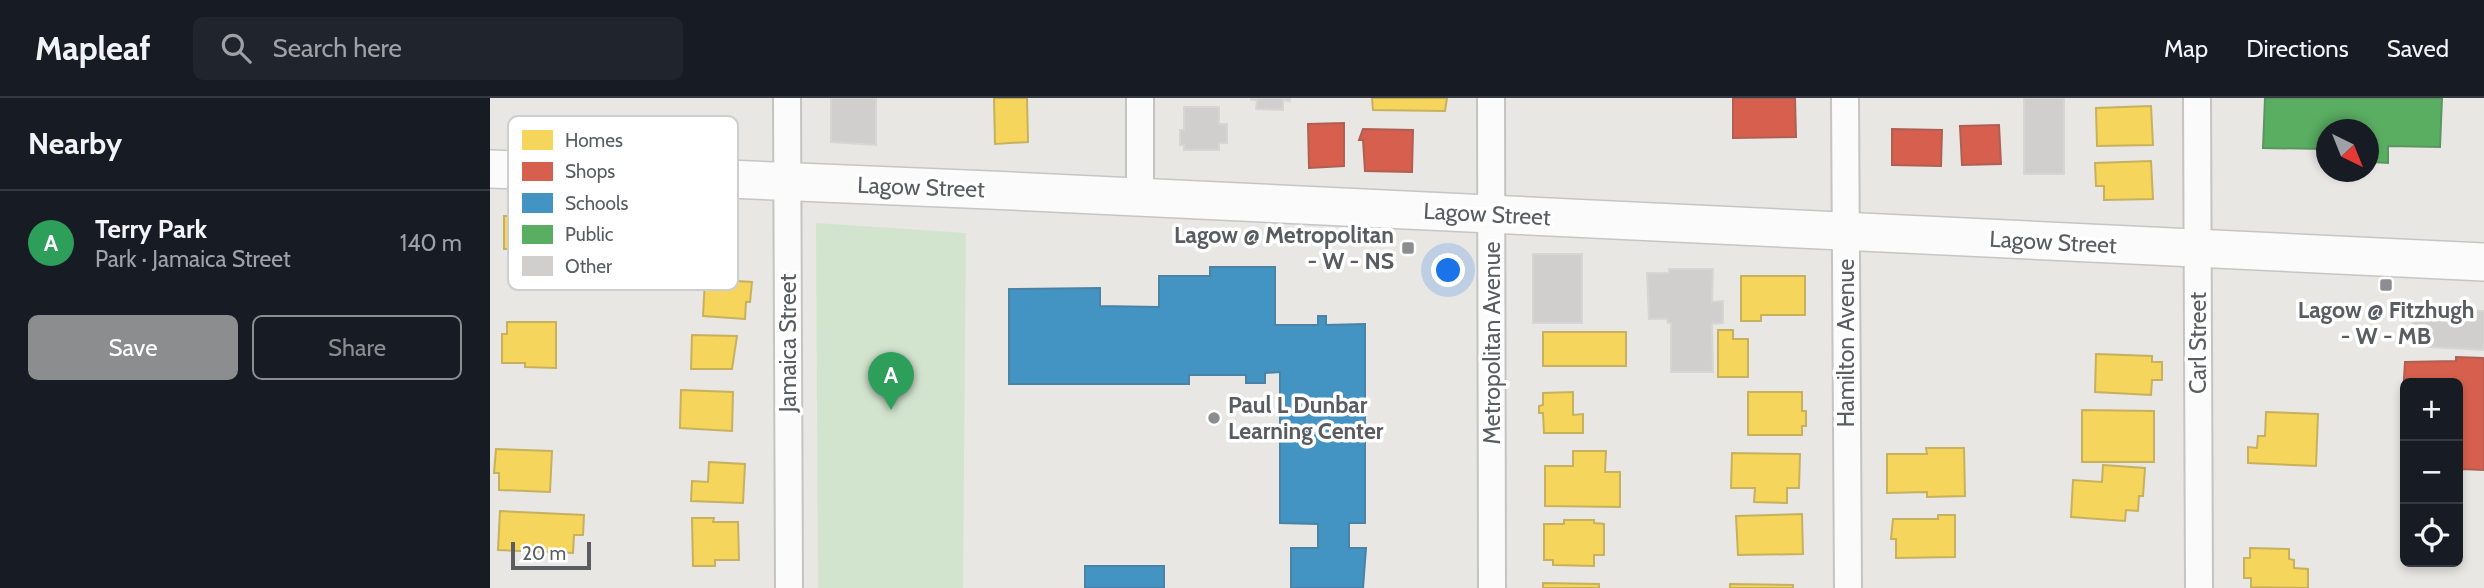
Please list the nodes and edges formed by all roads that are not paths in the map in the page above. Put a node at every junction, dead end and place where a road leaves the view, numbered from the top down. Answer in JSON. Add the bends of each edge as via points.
{"nodes":[{"id":1,"x":787,"y":98,"type":"edge"},
{"id":2,"x":1140,"y":98,"type":"edge"},
{"id":3,"x":1491,"y":98,"type":"edge"},
{"id":4,"x":1845,"y":98,"type":"edge"},
{"id":5,"x":2197,"y":98,"type":"edge"},
{"id":6,"x":490,"y":169,"type":"edge"},
{"id":7,"x":508,"y":170,"type":"edge"},
{"id":8,"x":738,"y":180,"type":"edge"},
{"id":9,"x":787,"y":182,"type":"junction"},
{"id":10,"x":1140,"y":197,"type":"junction"},
{"id":11,"x":1492,"y":214,"type":"junction"},
{"id":12,"x":1845,"y":232,"type":"junction"},
{"id":13,"x":2198,"y":249,"type":"junction"},
{"id":14,"x":2484,"y":262,"type":"edge"},
{"id":15,"x":789,"y":588,"type":"edge"},
{"id":16,"x":1492,"y":588,"type":"edge"},
{"id":17,"x":1848,"y":588,"type":"edge"},
{"id":18,"x":2199,"y":588,"type":"edge"}],
"edges":[{"from":1,"to":9,"type":"street","name":"Jamaica Street"},
{"from":2,"to":10,"type":"street"},
{"from":3,"to":11,"type":"street","name":"Metropolitan Avenue"},
{"from":4,"to":12,"type":"street","name":"Hamilton Avenue"},
{"from":5,"to":13,"type":"street","name":"Carl Street"},
{"from":6,"to":7,"type":"street","name":"Lagow Street"},
{"from":8,"to":9,"type":"street","name":"Lagow Street"},
{"from":9,"to":10,"type":"street","name":"Lagow Street"},
{"from":9,"to":15,"type":"street","name":"Jamaica Street"},
{"from":10,"to":11,"type":"street","name":"Lagow Street"},
{"from":11,"to":12,"type":"street","name":"Lagow Street"},
{"from":11,"to":16,"type":"street","name":"Metropolitan Avenue"},
{"from":12,"to":13,"type":"street","name":"Lagow Street"},
{"from":12,"to":17,"type":"street","name":"Hamilton Avenue"},
{"from":13,"to":14,"type":"street","name":"Lagow Street"},
{"from":13,"to":18,"type":"street","name":"Carl Street"}]}
